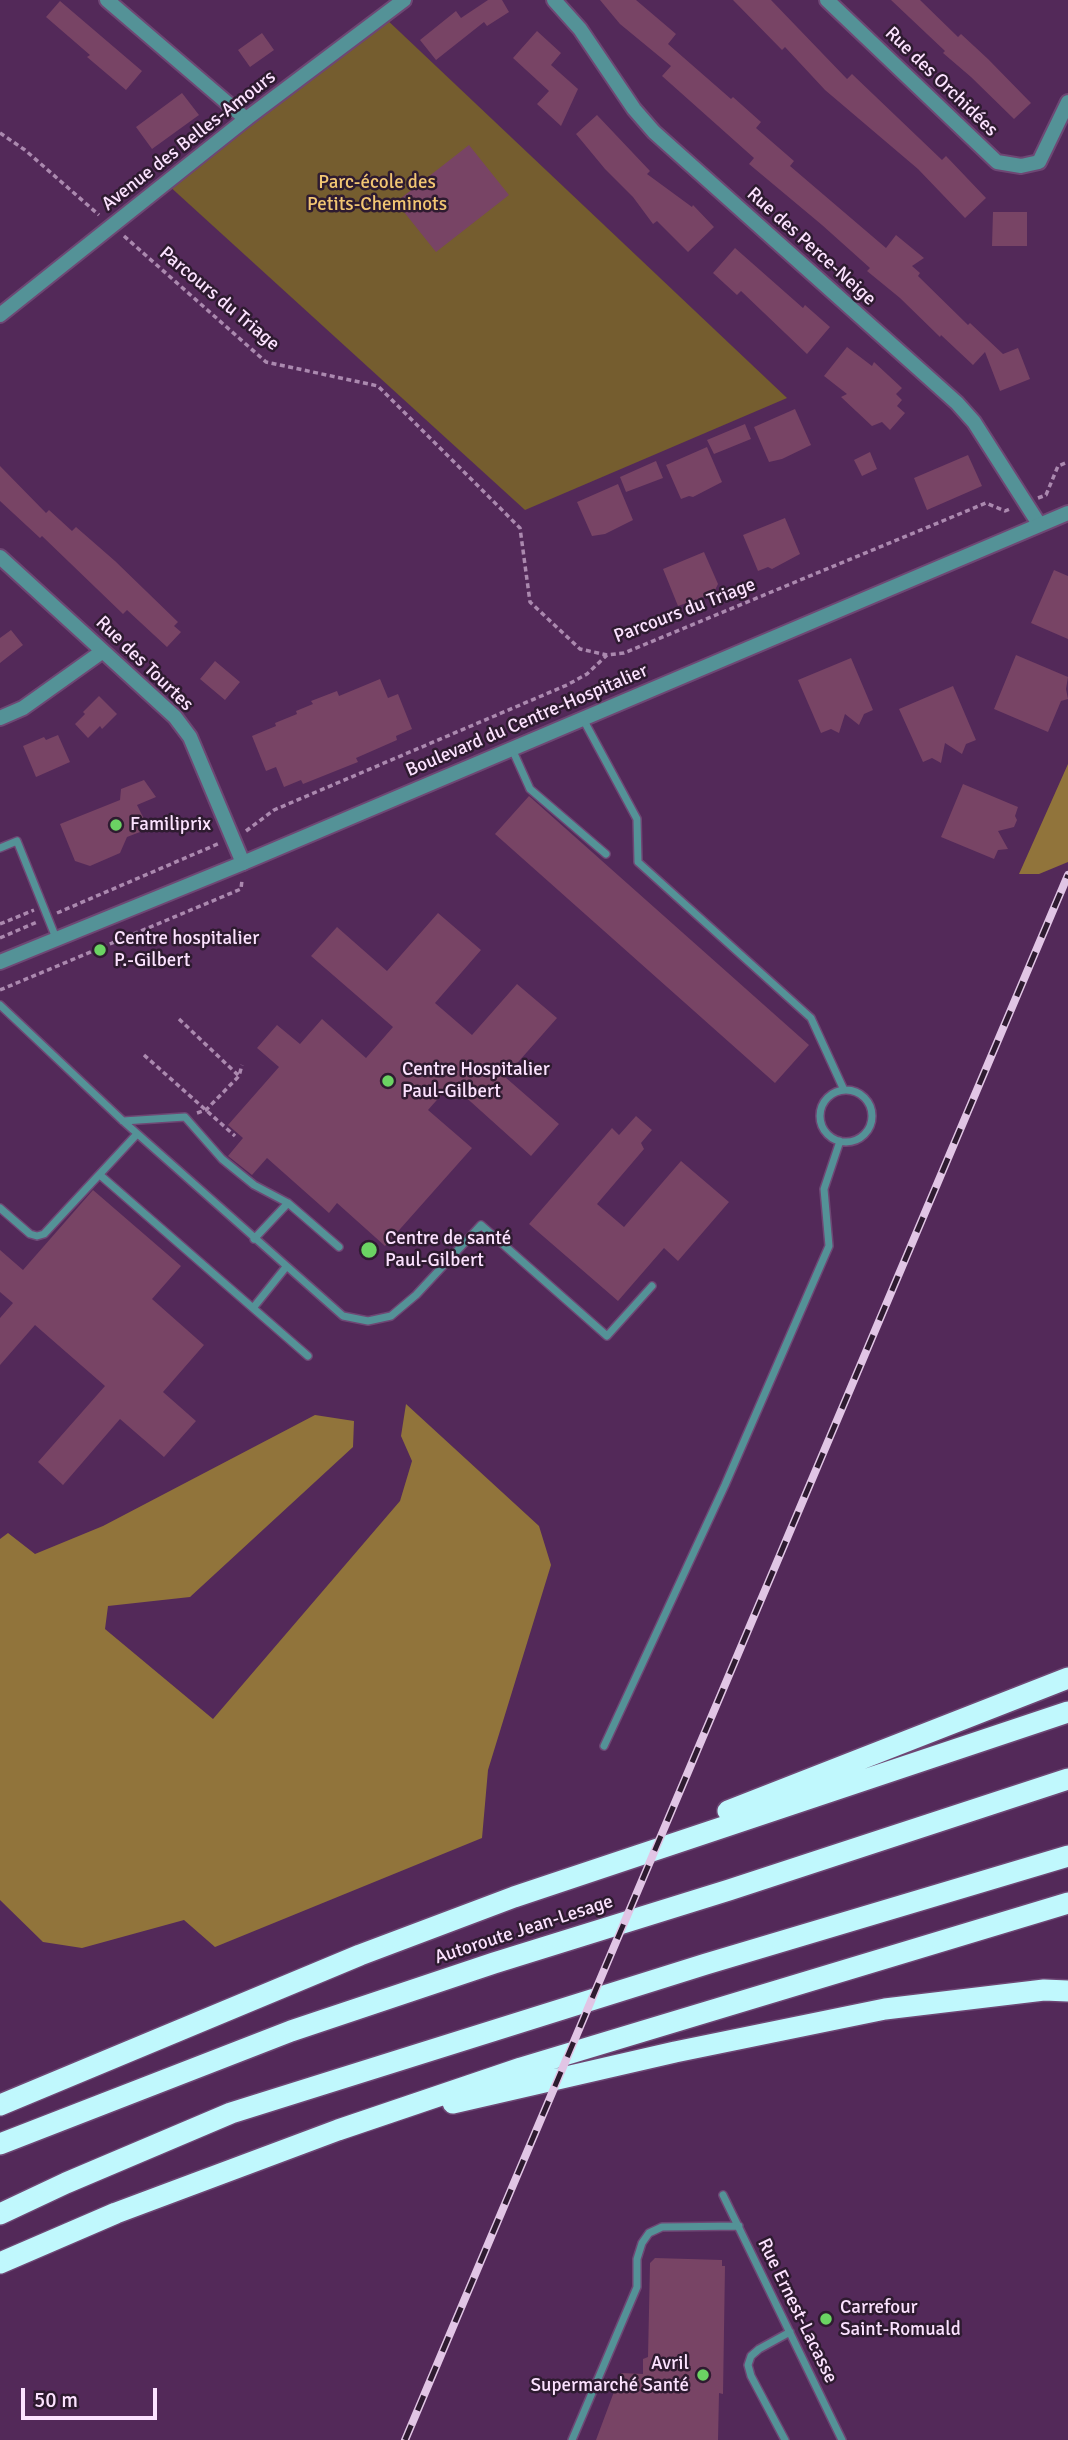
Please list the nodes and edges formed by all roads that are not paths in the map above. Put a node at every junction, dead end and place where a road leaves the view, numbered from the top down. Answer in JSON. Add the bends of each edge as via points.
{"nodes":[{"id":1,"x":107,"y":0,"type":"edge"},
{"id":2,"x":404,"y":0,"type":"edge"},
{"id":3,"x":554,"y":0,"type":"edge"},
{"id":4,"x":827,"y":0,"type":"edge"},
{"id":5,"x":1068,"y":103,"type":"edge"},
{"id":6,"x":246,"y":119,"type":"junction"},
{"id":7,"x":0,"y":315,"type":"edge"},
{"id":8,"x":1068,"y":513,"type":"edge"},
{"id":9,"x":1039,"y":524,"type":"junction"},
{"id":10,"x":0,"y":557,"type":"edge"},
{"id":11,"x":103,"y":651,"type":"junction"},
{"id":12,"x":0,"y":718,"type":"edge"},
{"id":13,"x":582,"y":719,"type":"junction"},
{"id":14,"x":512,"y":749,"type":"junction"},
{"id":15,"x":0,"y":848,"type":"edge"},
{"id":16,"x":606,"y":854,"type":"dead end"},
{"id":17,"x":243,"y":863,"type":"junction"},
{"id":18,"x":56,"y":938,"type":"junction"},
{"id":19,"x":0,"y":962,"type":"edge"},
{"id":20,"x":0,"y":1004,"type":"edge"},
{"id":21,"x":844,"y":1090,"type":"junction"},
{"id":22,"x":123,"y":1121,"type":"junction"},
{"id":23,"x":137,"y":1134,"type":"junction"},
{"id":24,"x":839,"y":1141,"type":"junction"},
{"id":25,"x":100,"y":1175,"type":"junction"},
{"id":26,"x":288,"y":1203,"type":"junction"},
{"id":27,"x":0,"y":1208,"type":"edge"},
{"id":28,"x":254,"y":1239,"type":"junction"},
{"id":29,"x":340,"y":1247,"type":"dead end"},
{"id":30,"x":286,"y":1267,"type":"junction"},
{"id":31,"x":652,"y":1286,"type":"dead end"},
{"id":32,"x":253,"y":1307,"type":"junction"},
{"id":33,"x":308,"y":1356,"type":"dead end"},
{"id":34,"x":1068,"y":1678,"type":"edge"},
{"id":35,"x":1068,"y":1712,"type":"edge"},
{"id":36,"x":604,"y":1746,"type":"dead end"},
{"id":37,"x":1068,"y":1779,"type":"edge"},
{"id":38,"x":1068,"y":1856,"type":"edge"},
{"id":39,"x":514,"y":1896,"type":"junction"},
{"id":40,"x":1068,"y":1903,"type":"edge"},
{"id":41,"x":1068,"y":1991,"type":"edge"},
{"id":42,"x":0,"y":2105,"type":"edge"},
{"id":43,"x":338,"y":2130,"type":"junction"},
{"id":44,"x":0,"y":2144,"type":"edge"},
{"id":45,"x":723,"y":2195,"type":"dead end"},
{"id":46,"x":0,"y":2214,"type":"edge"},
{"id":47,"x":739,"y":2226,"type":"junction"},
{"id":48,"x":0,"y":2263,"type":"edge"},
{"id":49,"x":790,"y":2332,"type":"junction"},
{"id":50,"x":572,"y":2440,"type":"edge"},
{"id":51,"x":784,"y":2440,"type":"edge"},
{"id":52,"x":842,"y":2440,"type":"edge"}],
"edges":[{"from":1,"to":6,"type":"street"},
{"from":2,"to":6,"type":"street","name":"Avenue des Belles-Amours"},
{"from":3,"to":9,"type":"street","name":"Rue des Perce-Neige","via":[[654,132],[957,403]]},
{"from":4,"to":5,"type":"street","name":"Rue des Orchidées","via":[[997,162],[1021,166],[1039,162]]},
{"from":6,"to":7,"type":"street","name":"Avenue des Belles-Amours"},
{"from":8,"to":9,"type":"street","name":"Boulevard du Centre-Hospitalier"},
{"from":9,"to":13,"type":"street","name":"Boulevard du Centre-Hospitalier"},
{"from":10,"to":11,"type":"street","name":"Rue des Tourtes"},
{"from":11,"to":12,"type":"street","via":[[23,708]]},
{"from":11,"to":17,"type":"street","name":"Rue des Tourtes","via":[[175,717],[190,737]]},
{"from":13,"to":14,"type":"street","name":"Boulevard du Centre-Hospitalier"},
{"from":13,"to":21,"type":"lane","via":[[637,819],[638,862],[811,1018]]},
{"from":14,"to":16,"type":"lane","via":[[530,789]]},
{"from":14,"to":17,"type":"street","name":"Boulevard du Centre-Hospitalier"},
{"from":15,"to":18,"type":"lane","via":[[18,841]]},
{"from":17,"to":18,"type":"street","name":"Boulevard du Centre-Hospitalier"},
{"from":18,"to":19,"type":"street","name":"Boulevard du Centre-Hospitalier"},
{"from":20,"to":22,"type":"lane"},
{"from":21,"to":24,"type":"lane","via":[[826,1098],[819,1114],[828,1136]]},
{"from":21,"to":24,"type":"lane","via":[[863,1097],[872,1119],[859,1139]]},
{"from":22,"to":23,"type":"lane"},
{"from":22,"to":26,"type":"lane","via":[[186,1117],[222,1159],[254,1185]]},
{"from":23,"to":25,"type":"lane"},
{"from":23,"to":28,"type":"lane"},
{"from":24,"to":36,"type":"lane","via":[[824,1189],[829,1246],[726,1485]]},
{"from":25,"to":27,"type":"lane","via":[[44,1234],[30,1234]]},
{"from":25,"to":32,"type":"lane"},
{"from":26,"to":28,"type":"lane"},
{"from":26,"to":29,"type":"lane"},
{"from":28,"to":30,"type":"lane"},
{"from":30,"to":31,"type":"lane","via":[[343,1316],[368,1321],[391,1316],[416,1295],[481,1225],[607,1336]]},
{"from":30,"to":32,"type":"lane"},
{"from":32,"to":33,"type":"lane"},
{"from":34,"to":39,"type":"highway"},
{"from":35,"to":39,"type":"highway"},
{"from":37,"to":44,"type":"highway","name":"Autoroute Jean-Lesage","via":[[303,2027]]},
{"from":38,"to":46,"type":"highway","via":[[231,2113]]},
{"from":39,"to":42,"type":"highway"},
{"from":40,"to":43,"type":"highway","via":[[521,2068]]},
{"from":41,"to":43,"type":"highway","via":[[885,2010],[675,2052]]},
{"from":43,"to":48,"type":"highway","via":[[116,2213]]},
{"from":45,"to":47,"type":"lane","name":"Rue Ernest-Lacasse"},
{"from":47,"to":49,"type":"lane","name":"Rue Ernest-Lacasse"},
{"from":47,"to":50,"type":"lane","via":[[662,2227],[649,2232],[637,2259],[638,2287]]},
{"from":49,"to":51,"type":"lane","via":[[759,2349],[748,2365]]},
{"from":49,"to":52,"type":"lane","name":"Rue Ernest-Lacasse"}]}
